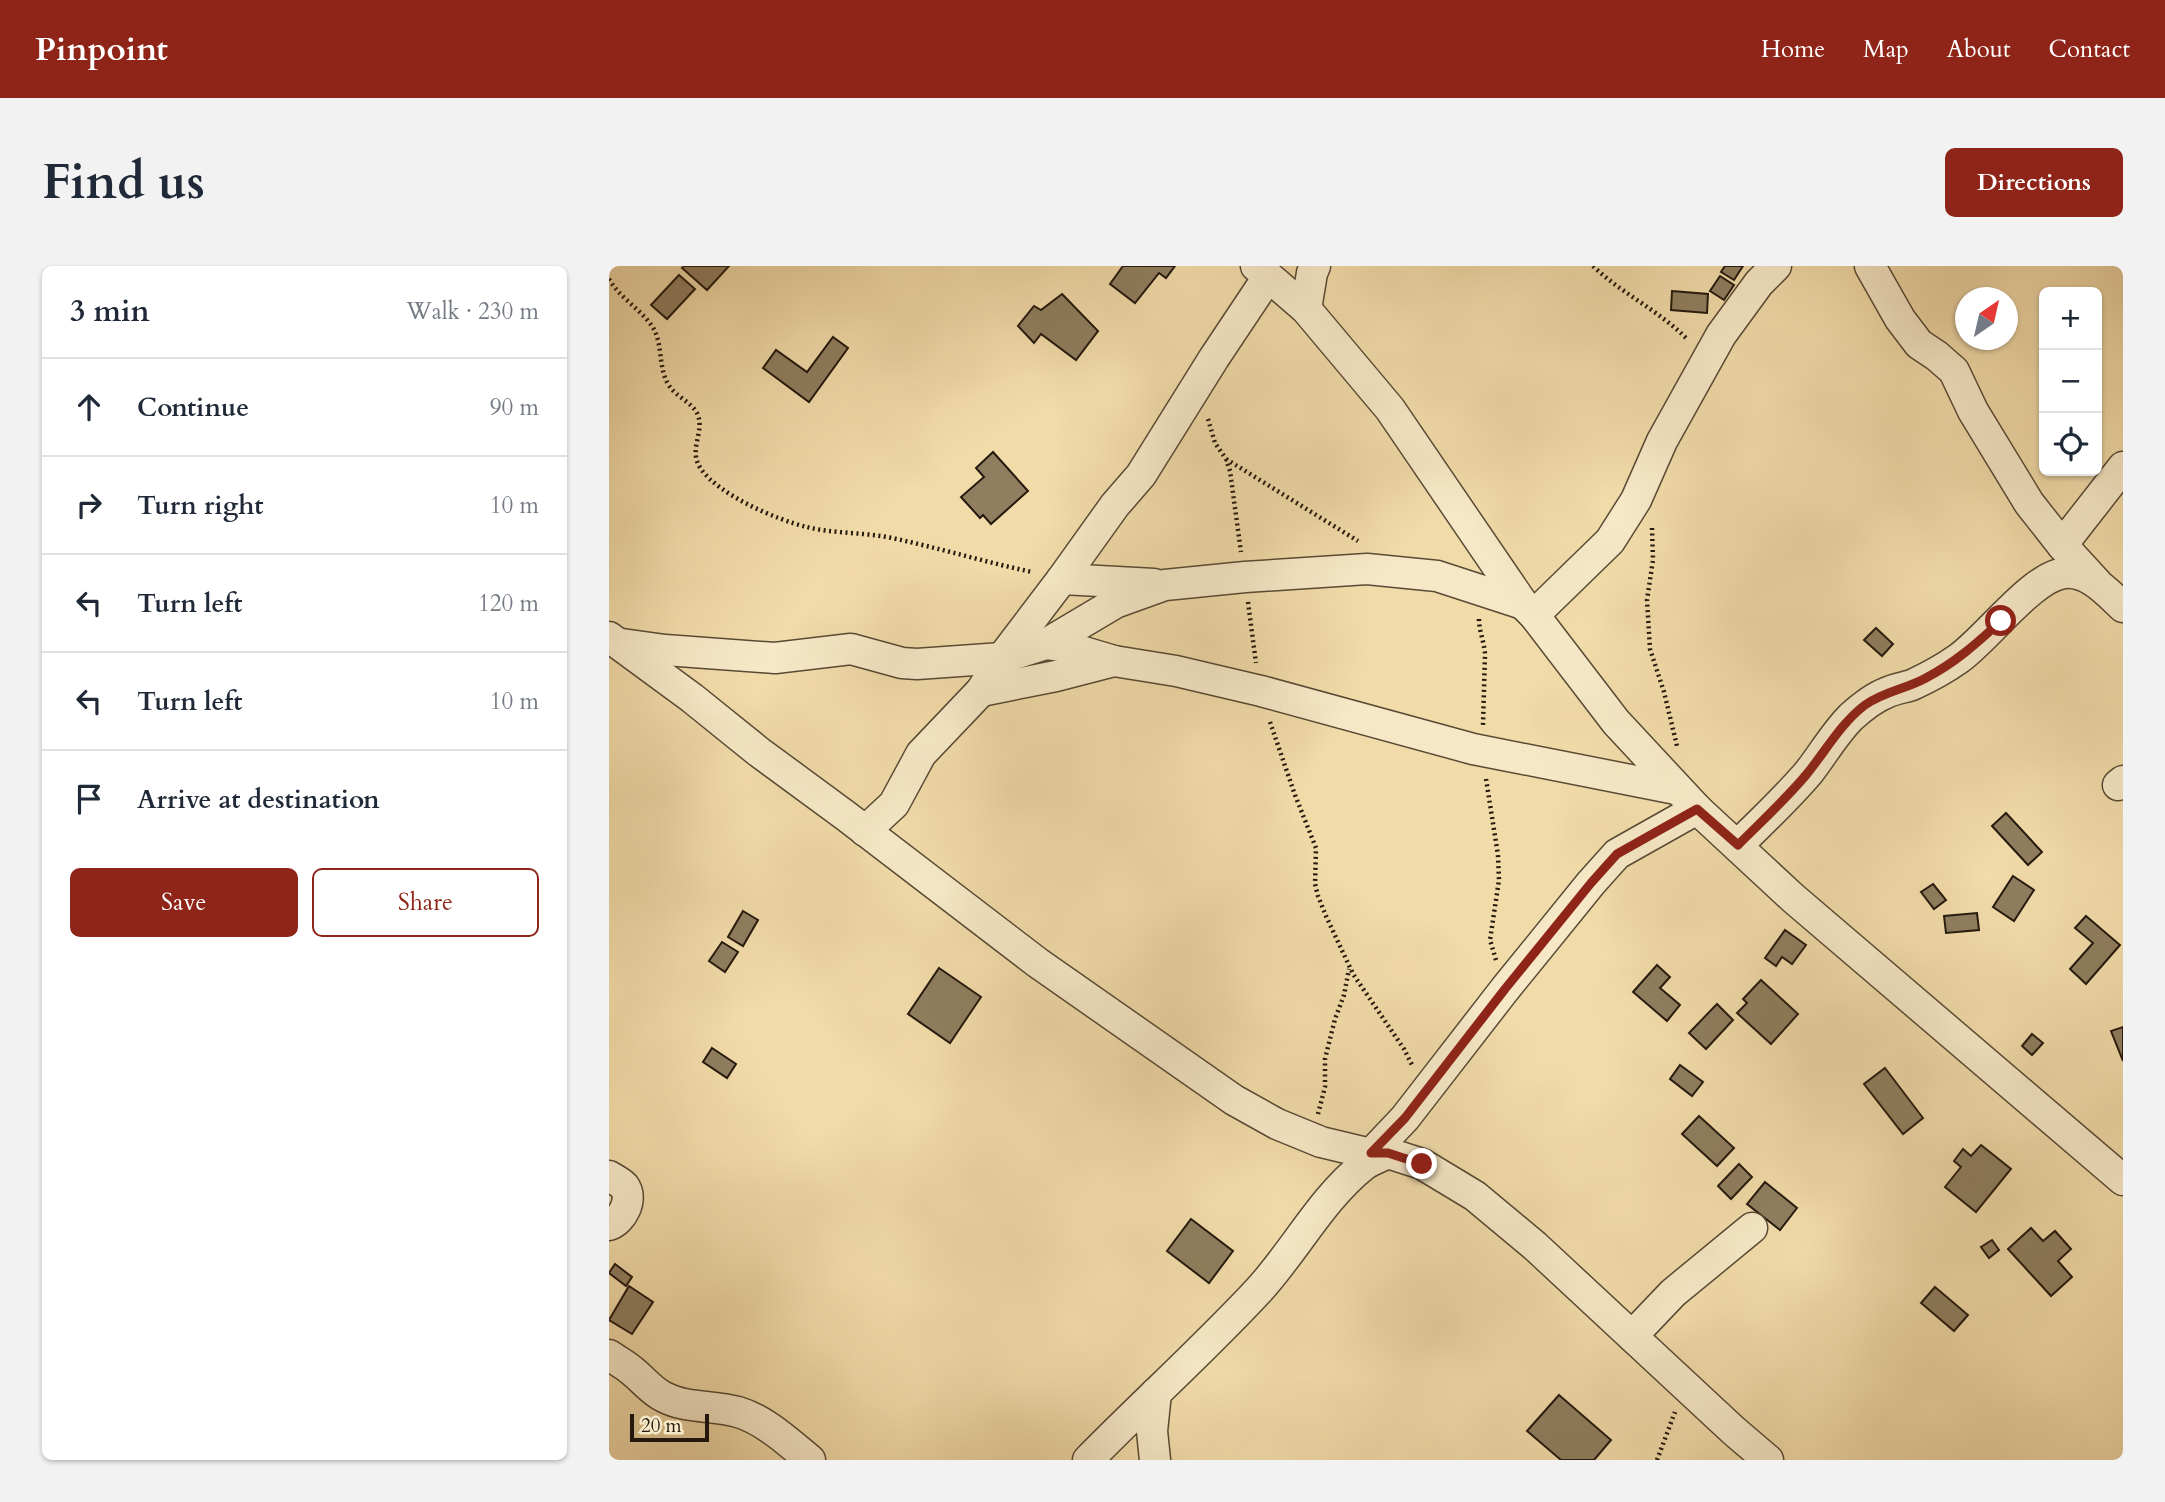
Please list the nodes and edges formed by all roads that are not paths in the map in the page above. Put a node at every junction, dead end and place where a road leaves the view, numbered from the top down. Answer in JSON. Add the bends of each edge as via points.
{"nodes":[{"id":1,"x":1315,"y":266,"type":"edge"},
{"id":2,"x":1776,"y":266,"type":"edge"},
{"id":3,"x":1870,"y":266,"type":"edge"},
{"id":4,"x":1262,"y":271,"type":"edge"},
{"id":5,"x":1306,"y":309,"type":"junction"},
{"id":6,"x":2123,"y":467,"type":"edge"},
{"id":7,"x":2062,"y":545,"type":"junction"},
{"id":8,"x":1062,"y":579,"type":"junction"},
{"id":9,"x":2097,"y":582,"type":"junction"},
{"id":10,"x":1165,"y":585,"type":"junction"},
{"id":11,"x":2123,"y":607,"type":"edge"},
{"id":12,"x":1528,"y":609,"type":"junction"},
{"id":13,"x":613,"y":640,"type":"edge"},
{"id":14,"x":1046,"y":644,"type":"junction"},
{"id":15,"x":1002,"y":659,"type":"junction"},
{"id":16,"x":1114,"y":661,"type":"junction"},
{"id":17,"x":981,"y":691,"type":"junction"},
{"id":18,"x":1687,"y":799,"type":"junction"},
{"id":19,"x":865,"y":831,"type":"junction"},
{"id":20,"x":1738,"y":845,"type":"junction"},
{"id":21,"x":1379,"y":1153,"type":"junction"},
{"id":22,"x":609,"y":1176,"type":"edge"},
{"id":23,"x":2123,"y":1180,"type":"edge"},
{"id":24,"x":609,"y":1225,"type":"edge"},
{"id":25,"x":1752,"y":1228,"type":"dead end"},
{"id":26,"x":1632,"y":1336,"type":"junction"},
{"id":27,"x":609,"y":1354,"type":"edge"},
{"id":28,"x":1156,"y":1393,"type":"junction"},
{"id":29,"x":810,"y":1460,"type":"edge"},
{"id":30,"x":1088,"y":1460,"type":"edge"},
{"id":31,"x":1155,"y":1460,"type":"edge"},
{"id":32,"x":1768,"y":1460,"type":"edge"}],
"edges":[{"from":1,"to":5,"type":"street"},
{"from":2,"to":12,"type":"street","via":[[1759,283],[1704,364],[1610,541]]},
{"from":3,"to":7,"type":"street","via":[[1919,344],[1954,371],[2029,503]]},
{"from":4,"to":5,"type":"street"},
{"from":4,"to":8,"type":"street","via":[[1141,475]]},
{"from":5,"to":12,"type":"street","via":[[1390,410]]},
{"from":6,"to":7,"type":"street"},
{"from":7,"to":9,"type":"street"},
{"from":8,"to":10,"type":"street"},
{"from":8,"to":15,"type":"street"},
{"from":9,"to":11,"type":"street"},
{"from":9,"to":20,"type":"street","via":[[2066,573],[2054,576],[2031,589],[1959,659],[1865,705],[1790,793]]},
{"from":10,"to":12,"type":"street","via":[[1367,569],[1437,576]]},
{"from":10,"to":14,"type":"street","via":[[1115,603]]},
{"from":12,"to":18,"type":"street","via":[[1616,722]]},
{"from":13,"to":15,"type":"street","via":[[653,649],[775,658],[851,649],[909,664]]},
{"from":13,"to":19,"type":"street"},
{"from":14,"to":15,"type":"street"},
{"from":14,"to":16,"type":"street"},
{"from":15,"to":17,"type":"street"},
{"from":16,"to":17,"type":"street"},
{"from":16,"to":18,"type":"street","via":[[1261,691],[1482,751]]},
{"from":17,"to":19,"type":"street","via":[[921,754],[894,804]]},
{"from":18,"to":20,"type":"street"},
{"from":18,"to":21,"type":"street","via":[[1617,854],[1591,883]]},
{"from":19,"to":21,"type":"street","via":[[1038,964],[1234,1100],[1311,1138]]},
{"from":20,"to":23,"type":"street","via":[[1793,898]]},
{"from":21,"to":26,"type":"street","via":[[1422,1164],[1475,1196]]},
{"from":21,"to":28,"type":"street","via":[[1343,1184],[1260,1289]]},
{"from":22,"to":24,"type":"street","via":[[624,1187],[627,1198],[621,1217]]},
{"from":25,"to":26,"type":"street","via":[[1673,1293]]},
{"from":26,"to":32,"type":"street"},
{"from":27,"to":29,"type":"street","via":[[663,1397],[749,1416]]},
{"from":28,"to":30,"type":"street"},
{"from":28,"to":31,"type":"street"}]}
